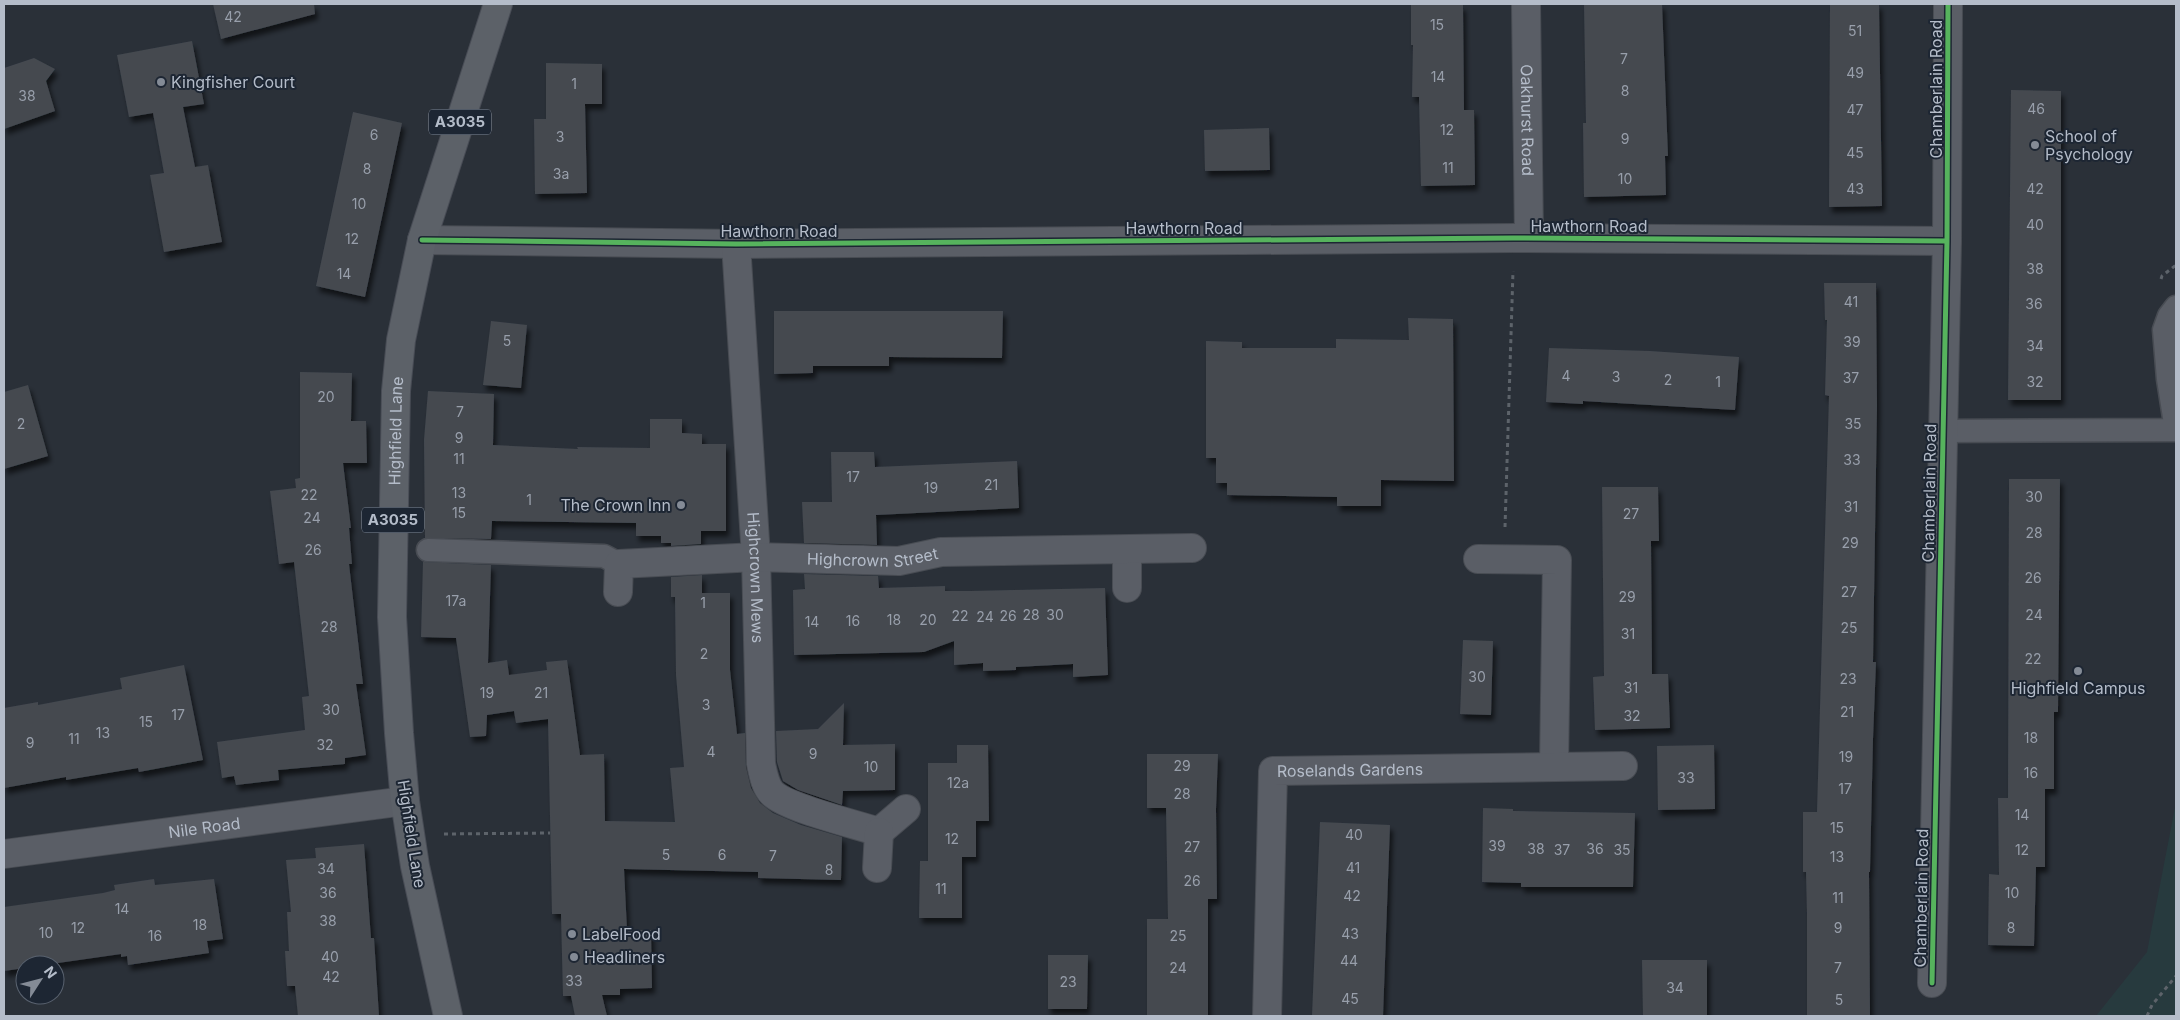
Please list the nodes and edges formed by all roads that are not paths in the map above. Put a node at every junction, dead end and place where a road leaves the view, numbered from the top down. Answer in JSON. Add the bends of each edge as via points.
{"nodes":[{"id":1,"x":498,"y":4,"type":"edge"},
{"id":2,"x":1526,"y":4,"type":"edge"},
{"id":3,"x":1948,"y":4,"type":"edge"},
{"id":4,"x":1521,"y":238,"type":"junction"},
{"id":5,"x":422,"y":240,"type":"junction"},
{"id":6,"x":1947,"y":241,"type":"junction"},
{"id":7,"x":736,"y":244,"type":"junction"},
{"id":8,"x":2176,"y":307,"type":"edge"},
{"id":9,"x":1943,"y":431,"type":"junction"},
{"id":10,"x":1192,"y":548,"type":"dead end"},
{"id":11,"x":428,"y":550,"type":"dead end"},
{"id":12,"x":1127,"y":551,"type":"junction"},
{"id":13,"x":756,"y":557,"type":"junction"},
{"id":14,"x":1478,"y":559,"type":"dead end"},
{"id":15,"x":619,"y":564,"type":"junction"},
{"id":16,"x":1127,"y":588,"type":"dead end"},
{"id":17,"x":618,"y":592,"type":"dead end"},
{"id":18,"x":1623,"y":766,"type":"dead end"},
{"id":19,"x":1554,"y":767,"type":"junction"},
{"id":20,"x":405,"y":801,"type":"junction"},
{"id":21,"x":906,"y":809,"type":"dead end"},
{"id":22,"x":879,"y":832,"type":"junction"},
{"id":23,"x":4,"y":854,"type":"edge"},
{"id":24,"x":877,"y":868,"type":"dead end"},
{"id":25,"x":1932,"y":983,"type":"dead end"},
{"id":26,"x":448,"y":1016,"type":"edge"},
{"id":27,"x":1266,"y":1016,"type":"edge"}],
"edges":[{"from":1,"to":5,"type":"main road","name":"Highfield Lane","number":"A3035"},
{"from":2,"to":4,"type":"street","name":"Oakhurst Road"},
{"from":3,"to":6,"type":"street","name":"Chamberlain Road"},
{"from":4,"to":6,"type":"street","name":"Hawthorn Road"},
{"from":4,"to":7,"type":"street","name":"Hawthorn Road"},
{"from":5,"to":7,"type":"street","name":"Hawthorn Road"},
{"from":5,"to":20,"type":"main road","name":"Highfield Lane","number":"A3035","via":[[401,340],[396,391],[392,617]]},
{"from":6,"to":9,"type":"street","name":"Chamberlain Road"},
{"from":7,"to":13,"type":"street","name":"Highcrown Mews"},
{"from":8,"to":9,"type":"lane","via":[[2164,330],[2176,430]]},
{"from":9,"to":25,"type":"street","name":"Chamberlain Road"},
{"from":10,"to":12,"type":"street","name":"Highcrown Street"},
{"from":11,"to":15,"type":"lane","name":"Highcrown Street","via":[[604,556]]},
{"from":12,"to":13,"type":"street","name":"Highcrown Street","via":[[941,552],[899,561]]},
{"from":12,"to":16,"type":"street"},
{"from":13,"to":15,"type":"street","name":"Highcrown Street"},
{"from":13,"to":22,"type":"street","name":"Highcrown Mews","via":[[761,764],[766,781],[771,792],[785,802]]},
{"from":14,"to":19,"type":"street","via":[[1557,560]]},
{"from":15,"to":17,"type":"street"},
{"from":18,"to":19,"type":"street","name":"Roselands Gardens"},
{"from":19,"to":27,"type":"street","name":"Roselands Gardens","via":[[1272,771]]},
{"from":20,"to":23,"type":"street","name":"Nile Road"},
{"from":20,"to":26,"type":"main road","name":"Highfield Lane","number":"A3035","via":[[425,915]]},
{"from":21,"to":22,"type":"street"},
{"from":22,"to":24,"type":"street"}]}
